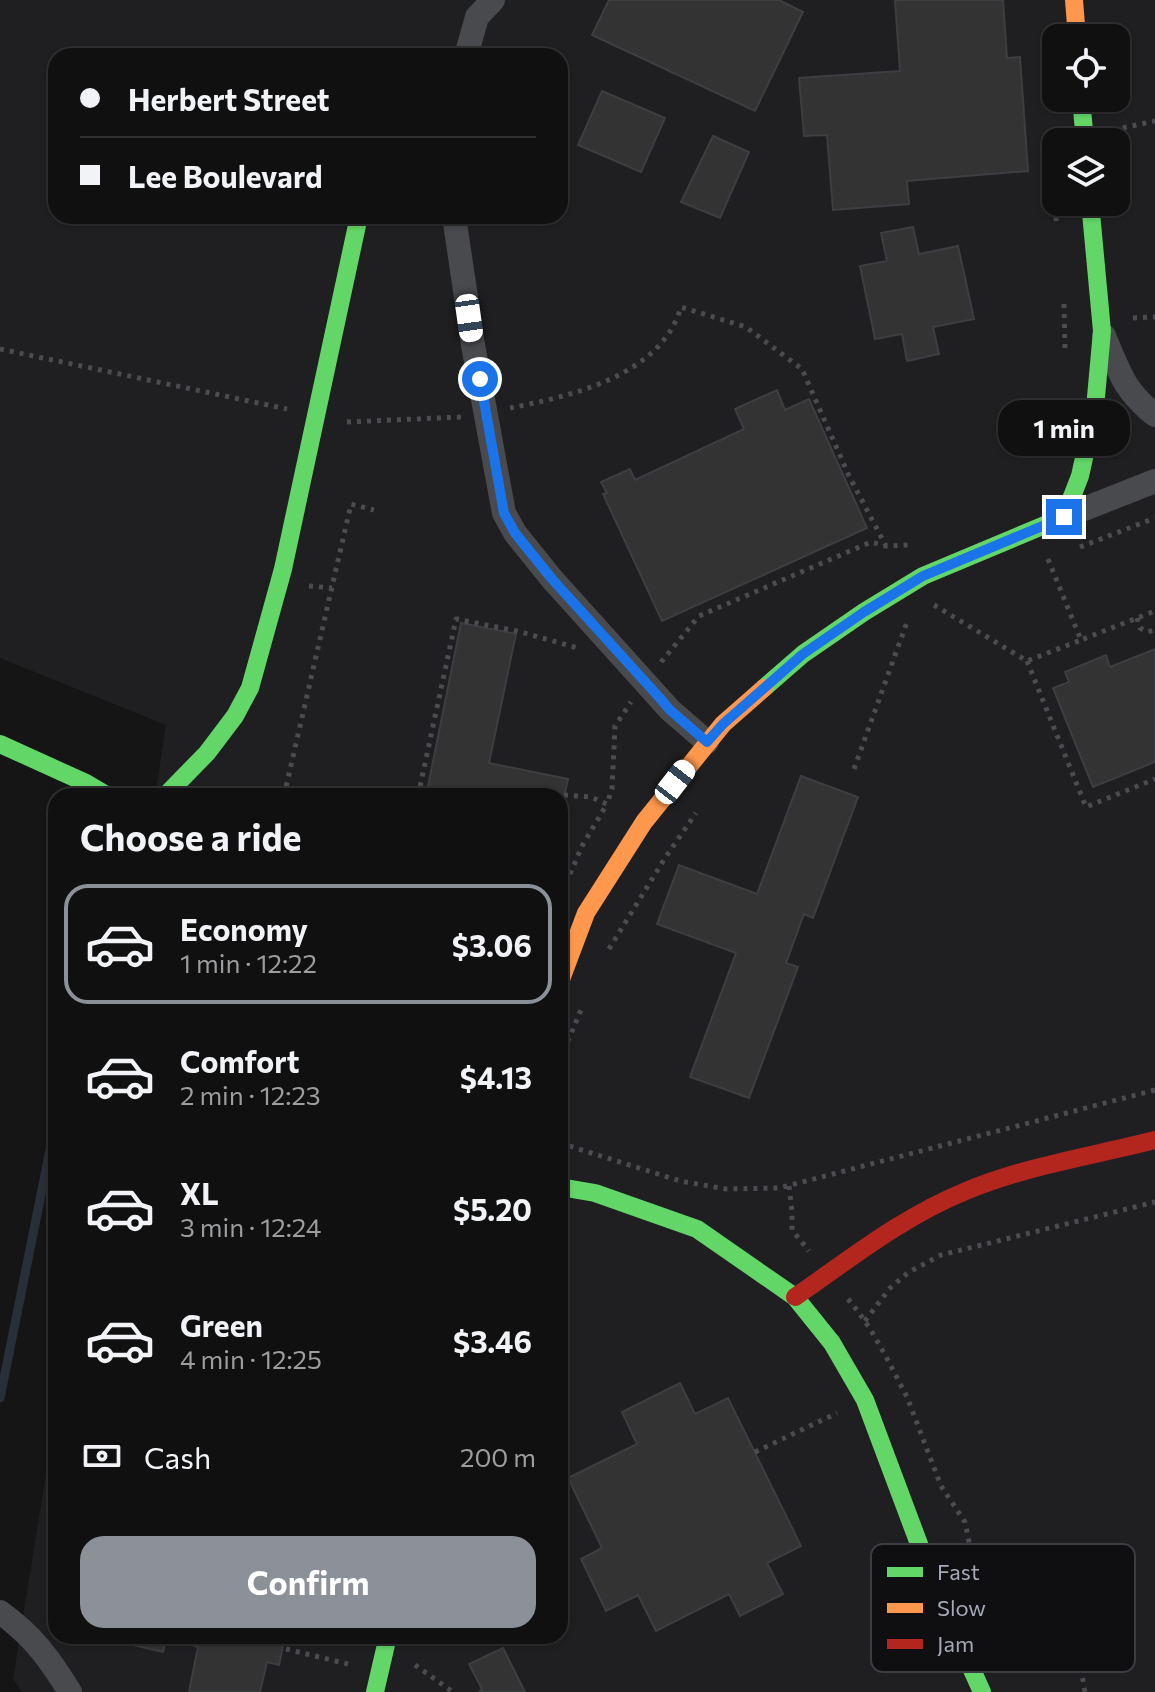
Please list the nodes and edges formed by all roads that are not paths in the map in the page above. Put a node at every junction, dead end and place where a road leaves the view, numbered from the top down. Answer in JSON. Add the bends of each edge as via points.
{"nodes":[{"id":1,"x":493,"y":0,"type":"edge"},
{"id":2,"x":1074,"y":0,"type":"edge"},
{"id":3,"x":1076,"y":24,"type":"edge"},
{"id":4,"x":467,"y":48,"type":"edge"},
{"id":5,"x":1091,"y":216,"type":"edge"},
{"id":6,"x":357,"y":224,"type":"edge"},
{"id":7,"x":455,"y":224,"type":"edge"},
{"id":8,"x":1102,"y":331,"type":"junction"},
{"id":9,"x":1155,"y":415,"type":"edge"},
{"id":10,"x":1155,"y":481,"type":"edge"},
{"id":11,"x":1064,"y":517,"type":"junction"},
{"id":12,"x":707,"y":742,"type":"junction"},
{"id":13,"x":0,"y":744,"type":"edge"},
{"id":14,"x":93,"y":788,"type":"edge"},
{"id":15,"x":173,"y":788,"type":"edge"},
{"id":16,"x":568,"y":961,"type":"edge"},
{"id":17,"x":1155,"y":1140,"type":"edge"},
{"id":18,"x":568,"y":1188,"type":"edge"},
{"id":19,"x":795,"y":1297,"type":"junction"},
{"id":20,"x":919,"y":1544,"type":"edge"},
{"id":21,"x":0,"y":1612,"type":"edge"},
{"id":22,"x":386,"y":1644,"type":"edge"},
{"id":23,"x":973,"y":1672,"type":"edge"},
{"id":24,"x":70,"y":1692,"type":"edge"},
{"id":25,"x":375,"y":1692,"type":"edge"},
{"id":26,"x":982,"y":1692,"type":"edge"}],
"edges":[{"from":1,"to":4,"type":"street","via":[[477,17]]},
{"from":2,"to":3,"type":"street"},
{"from":5,"to":8,"type":"street"},
{"from":6,"to":15,"type":"street","via":[[283,569],[250,688],[207,753]]},
{"from":7,"to":12,"type":"street","via":[[504,513],[545,570],[670,710]]},
{"from":8,"to":9,"type":"street","via":[[1127,389]]},
{"from":8,"to":11,"type":"street","via":[[1095,408],[1080,476]]},
{"from":10,"to":11,"type":"street"},
{"from":11,"to":12,"type":"street","via":[[923,576],[864,612],[803,654]]},
{"from":12,"to":16,"type":"street","via":[[644,822],[586,913]]},
{"from":13,"to":14,"type":"street"},
{"from":17,"to":19,"type":"street","via":[[967,1191],[908,1219]]},
{"from":18,"to":19,"type":"street","via":[[697,1229]]},
{"from":19,"to":20,"type":"street","via":[[832,1343],[865,1400]]},
{"from":21,"to":24,"type":"street","via":[[24,1629]]},
{"from":22,"to":25,"type":"street"},
{"from":23,"to":26,"type":"street"}]}
